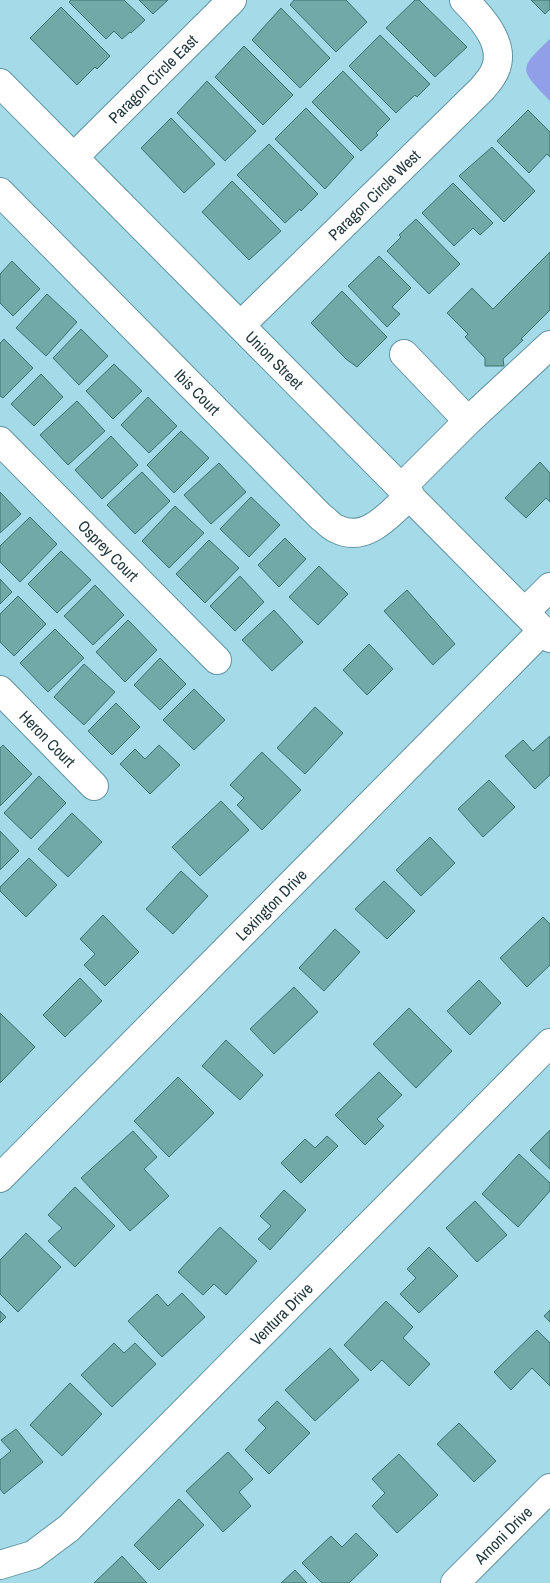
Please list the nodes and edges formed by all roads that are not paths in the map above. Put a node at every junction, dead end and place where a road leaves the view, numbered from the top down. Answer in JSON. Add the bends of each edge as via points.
{"nodes":[{"id":1,"x":232,"y":0,"type":"edge"},
{"id":2,"x":464,"y":0,"type":"edge"},
{"id":3,"x":2,"y":88,"type":"edge"},
{"id":4,"x":74,"y":157,"type":"junction"},
{"id":5,"x":0,"y":192,"type":"edge"},
{"id":6,"x":241,"y":325,"type":"junction"},
{"id":7,"x":550,"y":345,"type":"edge"},
{"id":8,"x":404,"y":354,"type":"dead end"},
{"id":9,"x":468,"y":421,"type":"junction"},
{"id":10,"x":0,"y":441,"type":"edge"},
{"id":11,"x":406,"y":491,"type":"junction"},
{"id":12,"x":550,"y":587,"type":"edge"},
{"id":13,"x":539,"y":627,"type":"edge"},
{"id":14,"x":217,"y":660,"type":"dead end"},
{"id":15,"x":0,"y":690,"type":"edge"},
{"id":16,"x":94,"y":786,"type":"dead end"},
{"id":17,"x":550,"y":1043,"type":"edge"},
{"id":18,"x":0,"y":1178,"type":"edge"},
{"id":19,"x":550,"y":1488,"type":"edge"},
{"id":20,"x":0,"y":1565,"type":"edge"},
{"id":21,"x":455,"y":1583,"type":"edge"}],
"edges":[{"from":1,"to":4,"type":"street","name":"Paragon Circle East"},
{"from":2,"to":6,"type":"street","name":"Paragon Circle West","via":[[484,20],[495,39],[498,59],[493,75]]},
{"from":3,"to":4,"type":"street","name":"Union Street"},
{"from":4,"to":6,"type":"street","name":"Union Street"},
{"from":5,"to":11,"type":"street","name":"Ibis Court","via":[[336,529],[353,533],[369,530],[388,517]]},
{"from":6,"to":11,"type":"street","name":"Union Street"},
{"from":7,"to":9,"type":"street","name":"Ibis Court"},
{"from":8,"to":9,"type":"street"},
{"from":9,"to":11,"type":"street","name":"Ibis Court"},
{"from":10,"to":14,"type":"street","name":"Osprey Court"},
{"from":11,"to":13,"type":"street","name":"Union Street"},
{"from":12,"to":13,"type":"street","name":"Lexington Drive"},
{"from":13,"to":18,"type":"street","name":"Lexington Drive"},
{"from":15,"to":16,"type":"street","name":"Heron Court"},
{"from":17,"to":20,"type":"street","name":"Ventura Drive","via":[[69,1528],[32,1555]]},
{"from":19,"to":21,"type":"street","name":"Arnoni Drive"}]}
